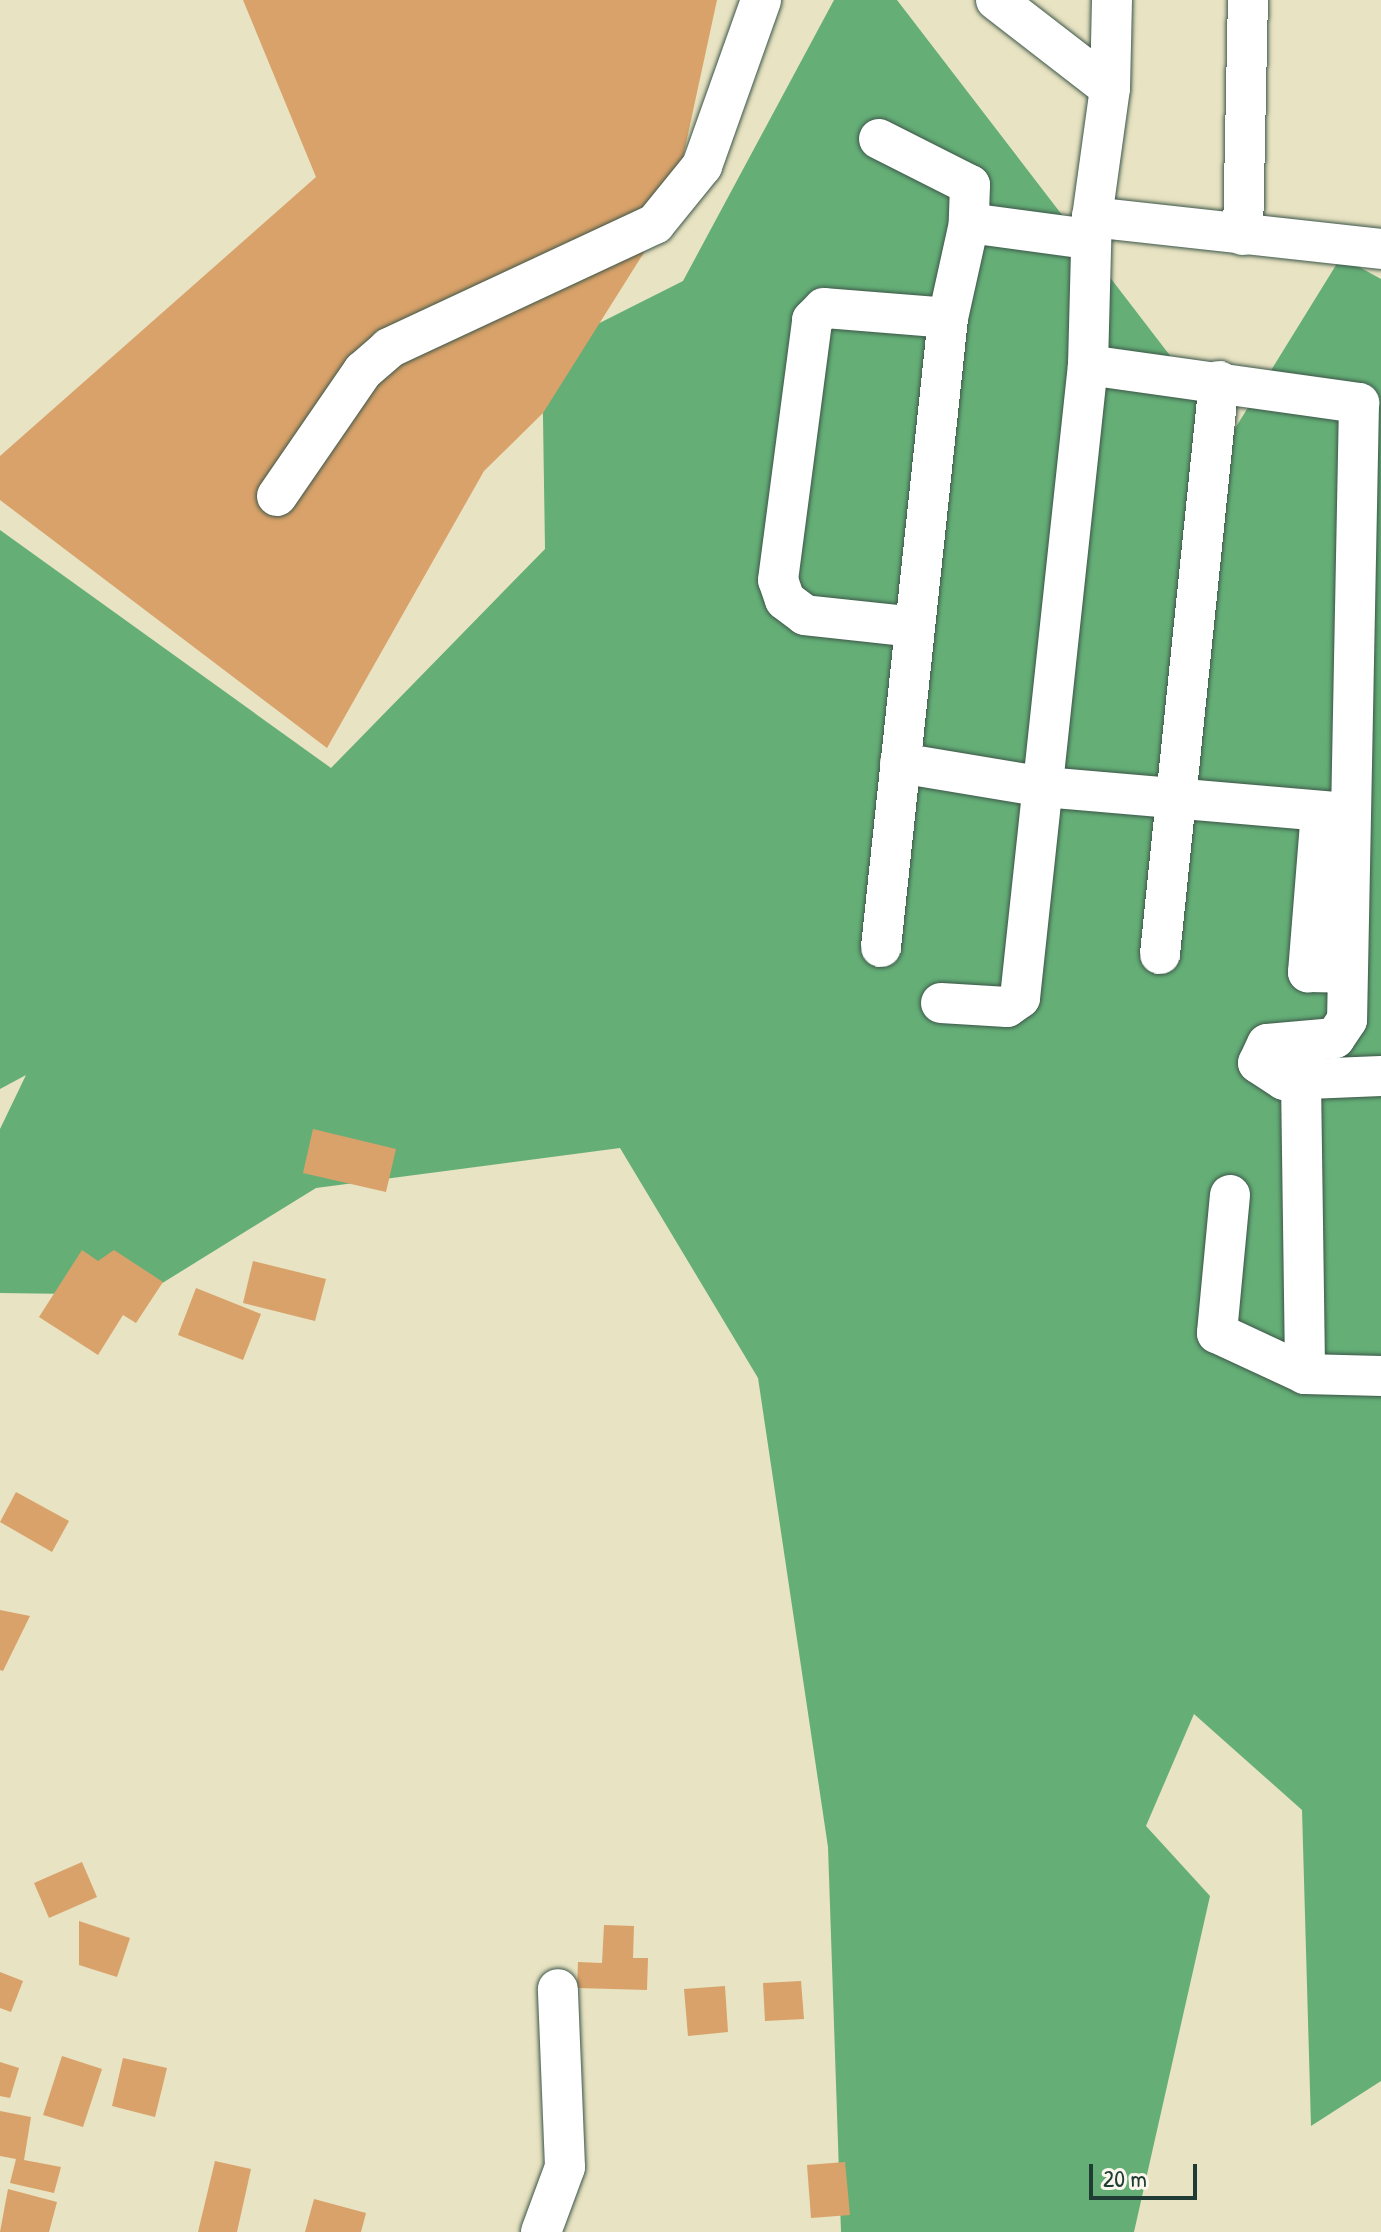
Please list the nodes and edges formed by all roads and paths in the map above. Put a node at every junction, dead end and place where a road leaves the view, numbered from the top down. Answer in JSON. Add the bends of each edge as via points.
{"nodes":[{"id":1,"x":761,"y":0,"type":"edge"},
{"id":2,"x":996,"y":0,"type":"edge"},
{"id":3,"x":1112,"y":0,"type":"edge"},
{"id":4,"x":1248,"y":0,"type":"edge"},
{"id":5,"x":1110,"y":88,"type":"junction"},
{"id":6,"x":879,"y":139,"type":"dead end"},
{"id":7,"x":969,"y":223,"type":"junction"},
{"id":8,"x":1090,"y":228,"type":"junction"},
{"id":9,"x":1243,"y":235,"type":"junction"},
{"id":10,"x":1381,"y":238,"type":"edge"},
{"id":11,"x":948,"y":318,"type":"junction"},
{"id":12,"x":1088,"y":365,"type":"junction"},
{"id":13,"x":1219,"y":381,"type":"junction"},
{"id":14,"x":277,"y":496,"type":"dead end"},
{"id":15,"x":915,"y":627,"type":"junction"},
{"id":16,"x":900,"y":763,"type":"junction"},
{"id":17,"x":1044,"y":787,"type":"junction"},
{"id":18,"x":1176,"y":801,"type":"junction"},
{"id":19,"x":1334,"y":812,"type":"junction"},
{"id":20,"x":881,"y":947,"type":"dead end"},
{"id":21,"x":1160,"y":954,"type":"dead end"},
{"id":22,"x":941,"y":1003,"type":"dead end"},
{"id":23,"x":1381,"y":1076,"type":"edge"},
{"id":24,"x":1301,"y":1080,"type":"junction"},
{"id":25,"x":1230,"y":1195,"type":"dead end"},
{"id":26,"x":1305,"y":1374,"type":"junction"},
{"id":27,"x":1381,"y":1376,"type":"edge"},
{"id":28,"x":558,"y":1989,"type":"dead end"},
{"id":29,"x":541,"y":2232,"type":"edge"}],
"edges":[{"from":1,"to":14,"type":"street","via":[[702,166],[655,224],[633,241],[389,348],[363,371]]},
{"from":2,"to":5,"type":"street"},
{"from":3,"to":5,"type":"street"},
{"from":4,"to":9,"type":"street"},
{"from":5,"to":8,"type":"street"},
{"from":6,"to":7,"type":"street","via":[[970,185]]},
{"from":7,"to":8,"type":"street"},
{"from":7,"to":11,"type":"street"},
{"from":8,"to":9,"type":"street"},
{"from":8,"to":12,"type":"street"},
{"from":9,"to":10,"type":"street"},
{"from":11,"to":15,"type":"street"},
{"from":11,"to":15,"type":"street","via":[[824,308],[812,320],[778,580],[785,600],[805,615]]},
{"from":12,"to":13,"type":"street"},
{"from":12,"to":17,"type":"street"},
{"from":13,"to":18,"type":"street"},
{"from":13,"to":19,"type":"street","via":[[1359,403]]},
{"from":15,"to":16,"type":"street"},
{"from":16,"to":17,"type":"street"},
{"from":16,"to":20,"type":"street"},
{"from":17,"to":18,"type":"street"},
{"from":17,"to":22,"type":"street","via":[[1020,998],[1007,1007]]},
{"from":18,"to":19,"type":"street"},
{"from":18,"to":21,"type":"street"},
{"from":19,"to":24,"type":"street","via":[[1308,972],[1347,973],[1341,1033],[1267,1044],[1260,1053],[1266,1073]]},
{"from":23,"to":24,"type":"street"},
{"from":24,"to":26,"type":"street"},
{"from":25,"to":26,"type":"street","via":[[1217,1333]]},
{"from":26,"to":27,"type":"street"},
{"from":28,"to":29,"type":"street","via":[[565,2167]]}]}
